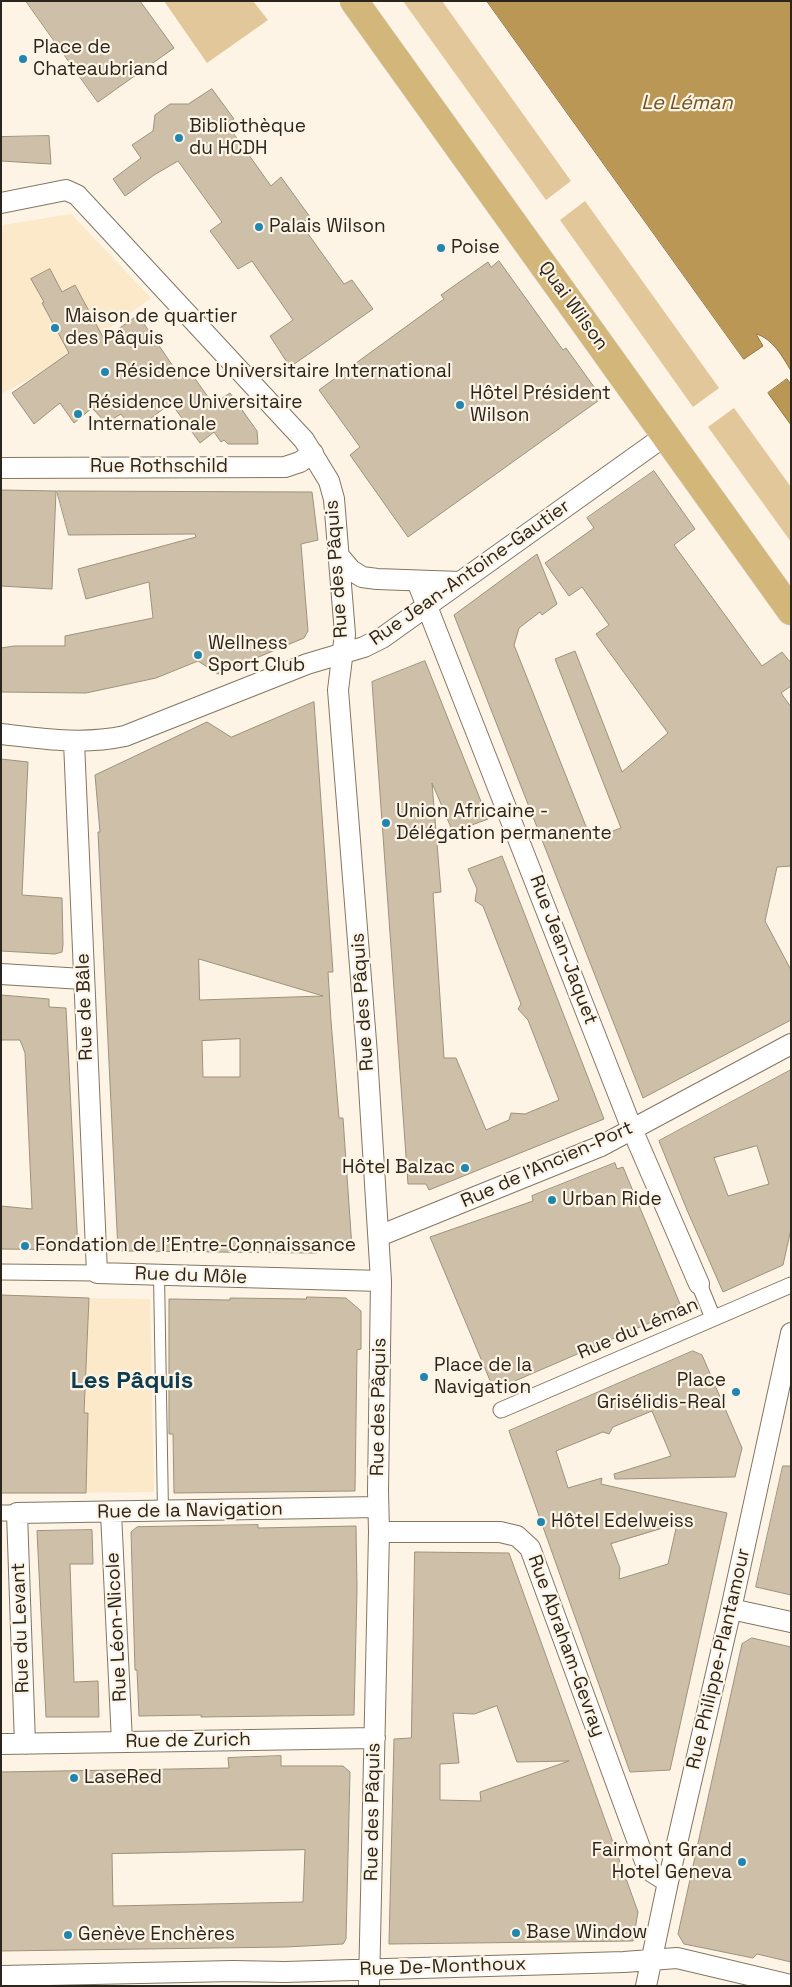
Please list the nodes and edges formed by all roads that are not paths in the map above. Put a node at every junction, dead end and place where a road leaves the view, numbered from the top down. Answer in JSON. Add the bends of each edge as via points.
{"nodes":[{"id":1,"x":354,"y":1,"type":"edge"},
{"id":2,"x":1,"y":203,"type":"edge"},
{"id":3,"x":666,"y":435,"type":"junction"},
{"id":4,"x":313,"y":453,"type":"junction"},
{"id":5,"x":1,"y":468,"type":"edge"},
{"id":6,"x":339,"y":556,"type":"junction"},
{"id":7,"x":417,"y":581,"type":"junction"},
{"id":8,"x":460,"y":582,"type":"junction"},
{"id":9,"x":427,"y":606,"type":"junction"},
{"id":10,"x":791,"y":611,"type":"edge"},
{"id":11,"x":342,"y":654,"type":"junction"},
{"id":12,"x":1,"y":734,"type":"edge"},
{"id":13,"x":74,"y":742,"type":"junction"},
{"id":14,"x":1,"y":974,"type":"edge"},
{"id":15,"x":83,"y":979,"type":"junction"},
{"id":16,"x":791,"y":1044,"type":"edge"},
{"id":17,"x":632,"y":1129,"type":"junction"},
{"id":18,"x":379,"y":1236,"type":"junction"},
{"id":19,"x":1,"y":1272,"type":"edge"},
{"id":20,"x":97,"y":1273,"type":"junction"},
{"id":21,"x":159,"y":1275,"type":"junction"},
{"id":22,"x":381,"y":1281,"type":"junction"},
{"id":23,"x":699,"y":1284,"type":"joint"},
{"id":24,"x":791,"y":1285,"type":"edge"},
{"id":25,"x":713,"y":1318,"type":"junction"},
{"id":26,"x":791,"y":1333,"type":"edge"},
{"id":27,"x":501,"y":1410,"type":"dead end"},
{"id":28,"x":378,"y":1507,"type":"junction"},
{"id":29,"x":111,"y":1512,"type":"junction"},
{"id":30,"x":163,"y":1512,"type":"junction"},
{"id":31,"x":9,"y":1513,"type":"edge"},
{"id":32,"x":379,"y":1532,"type":"junction"},
{"id":33,"x":731,"y":1609,"type":"junction"},
{"id":34,"x":791,"y":1622,"type":"edge"},
{"id":35,"x":375,"y":1738,"type":"junction"},
{"id":36,"x":122,"y":1742,"type":"junction"},
{"id":37,"x":1,"y":1744,"type":"edge"},
{"id":38,"x":25,"y":1744,"type":"junction"},
{"id":39,"x":668,"y":1882,"type":"junction"},
{"id":40,"x":652,"y":1960,"type":"junction"},
{"id":41,"x":1,"y":1976,"type":"edge"},
{"id":42,"x":369,"y":1978,"type":"edge"},
{"id":43,"x":78,"y":1980,"type":"edge"},
{"id":44,"x":791,"y":1984,"type":"edge"},
{"id":45,"x":646,"y":1986,"type":"edge"}],
"edges":[{"from":1,"to":3,"type":"main road","name":"Quai Wilson"},
{"from":2,"to":4,"type":"street","name":"Rue des Pâquis","via":[[66,190],[72,192]]},
{"from":3,"to":8,"type":"street","name":"Rue Jean-Antoine-Gautier"},
{"from":3,"to":10,"type":"main road","name":"Quai Wilson"},
{"from":4,"to":5,"type":"street","name":"Rue Rothschild","via":[[285,467]]},
{"from":4,"to":6,"type":"street","name":"Rue des Pâquis","via":[[329,482],[334,499]]},
{"from":6,"to":7,"type":"street","via":[[362,577]]},
{"from":6,"to":11,"type":"street","name":"Rue des Pâquis","via":[[345,634]]},
{"from":7,"to":8,"type":"street"},
{"from":7,"to":9,"type":"street","name":"Rue Jean-Jaquet"},
{"from":8,"to":9,"type":"street","name":"Rue Jean-Antoine-Gautier"},
{"from":9,"to":11,"type":"street","name":"Rue Jean-Antoine-Gautier","via":[[382,638],[364,648]]},
{"from":9,"to":17,"type":"street","name":"Rue Jean-Jaquet"},
{"from":11,"to":13,"type":"street","name":"Rue Jean-Antoine-Gautier","via":[[307,664],[125,736]]},
{"from":11,"to":18,"type":"street","name":"Rue des Pâquis","via":[[338,690]]},
{"from":12,"to":13,"type":"street","name":"Rue Jean-Antoine-Gautier"},
{"from":13,"to":15,"type":"street","name":"Rue de Bâle"},
{"from":14,"to":15,"type":"street"},
{"from":15,"to":20,"type":"street","name":"Rue de Bâle"},
{"from":16,"to":17,"type":"street","name":"Rue de l'Ancien-Port"},
{"from":17,"to":18,"type":"street","name":"Rue de l'Ancien-Port","via":[[601,1146]]},
{"from":17,"to":23,"type":"street","name":"Rue Jean-Jaquet"},
{"from":18,"to":22,"type":"street","name":"Rue des Pâquis"},
{"from":19,"to":20,"type":"street","name":"Rue du Môle"},
{"from":20,"to":21,"type":"street","name":"Rue du Môle"},
{"from":21,"to":22,"type":"street","name":"Rue du Môle"},
{"from":21,"to":30,"type":"lane"},
{"from":22,"to":28,"type":"street","name":"Rue des Pâquis"},
{"from":23,"to":25,"type":"street","name":"Rue Jean-Jaquet"},
{"from":24,"to":25,"type":"street","name":"Rue du Léman"},
{"from":25,"to":27,"type":"street","name":"Rue du Léman"},
{"from":26,"to":33,"type":"street","name":"Rue Philippe-Plantamour"},
{"from":28,"to":30,"type":"street","name":"Rue de la Navigation"},
{"from":28,"to":32,"type":"street","name":"Rue des Pâquis"},
{"from":29,"to":30,"type":"street","name":"Rue de la Navigation"},
{"from":29,"to":31,"type":"street","name":"Rue de la Navigation"},
{"from":29,"to":36,"type":"street","name":"Rue Léon-Nicole"},
{"from":31,"to":38,"type":"street","name":"Rue du Levant"},
{"from":32,"to":35,"type":"street","name":"Rue des Pâquis"},
{"from":32,"to":39,"type":"street","name":"Rue Abraham-Gevray","via":[[500,1532],[517,1536],[530,1548],[646,1864]]},
{"from":33,"to":34,"type":"street"},
{"from":33,"to":39,"type":"street","name":"Rue Philippe-Plantamour"},
{"from":35,"to":36,"type":"street","name":"Rue de Zurich"},
{"from":35,"to":42,"type":"street","name":"Rue des Pâquis"},
{"from":36,"to":38,"type":"street","name":"Rue de Zurich"},
{"from":37,"to":38,"type":"street","name":"Rue de Zurich"},
{"from":39,"to":40,"type":"street","name":"Rue Philippe-Plantamour"},
{"from":40,"to":42,"type":"street","name":"Rue De-Monthoux"},
{"from":40,"to":44,"type":"street","name":"Rue De-Monthoux","via":[[677,1958]]},
{"from":40,"to":45,"type":"street","name":"Rue Philippe-Plantamour"},
{"from":41,"to":43,"type":"street","name":"Rue De-Monthoux"},
{"from":42,"to":43,"type":"street","name":"Rue De-Monthoux"}]}
